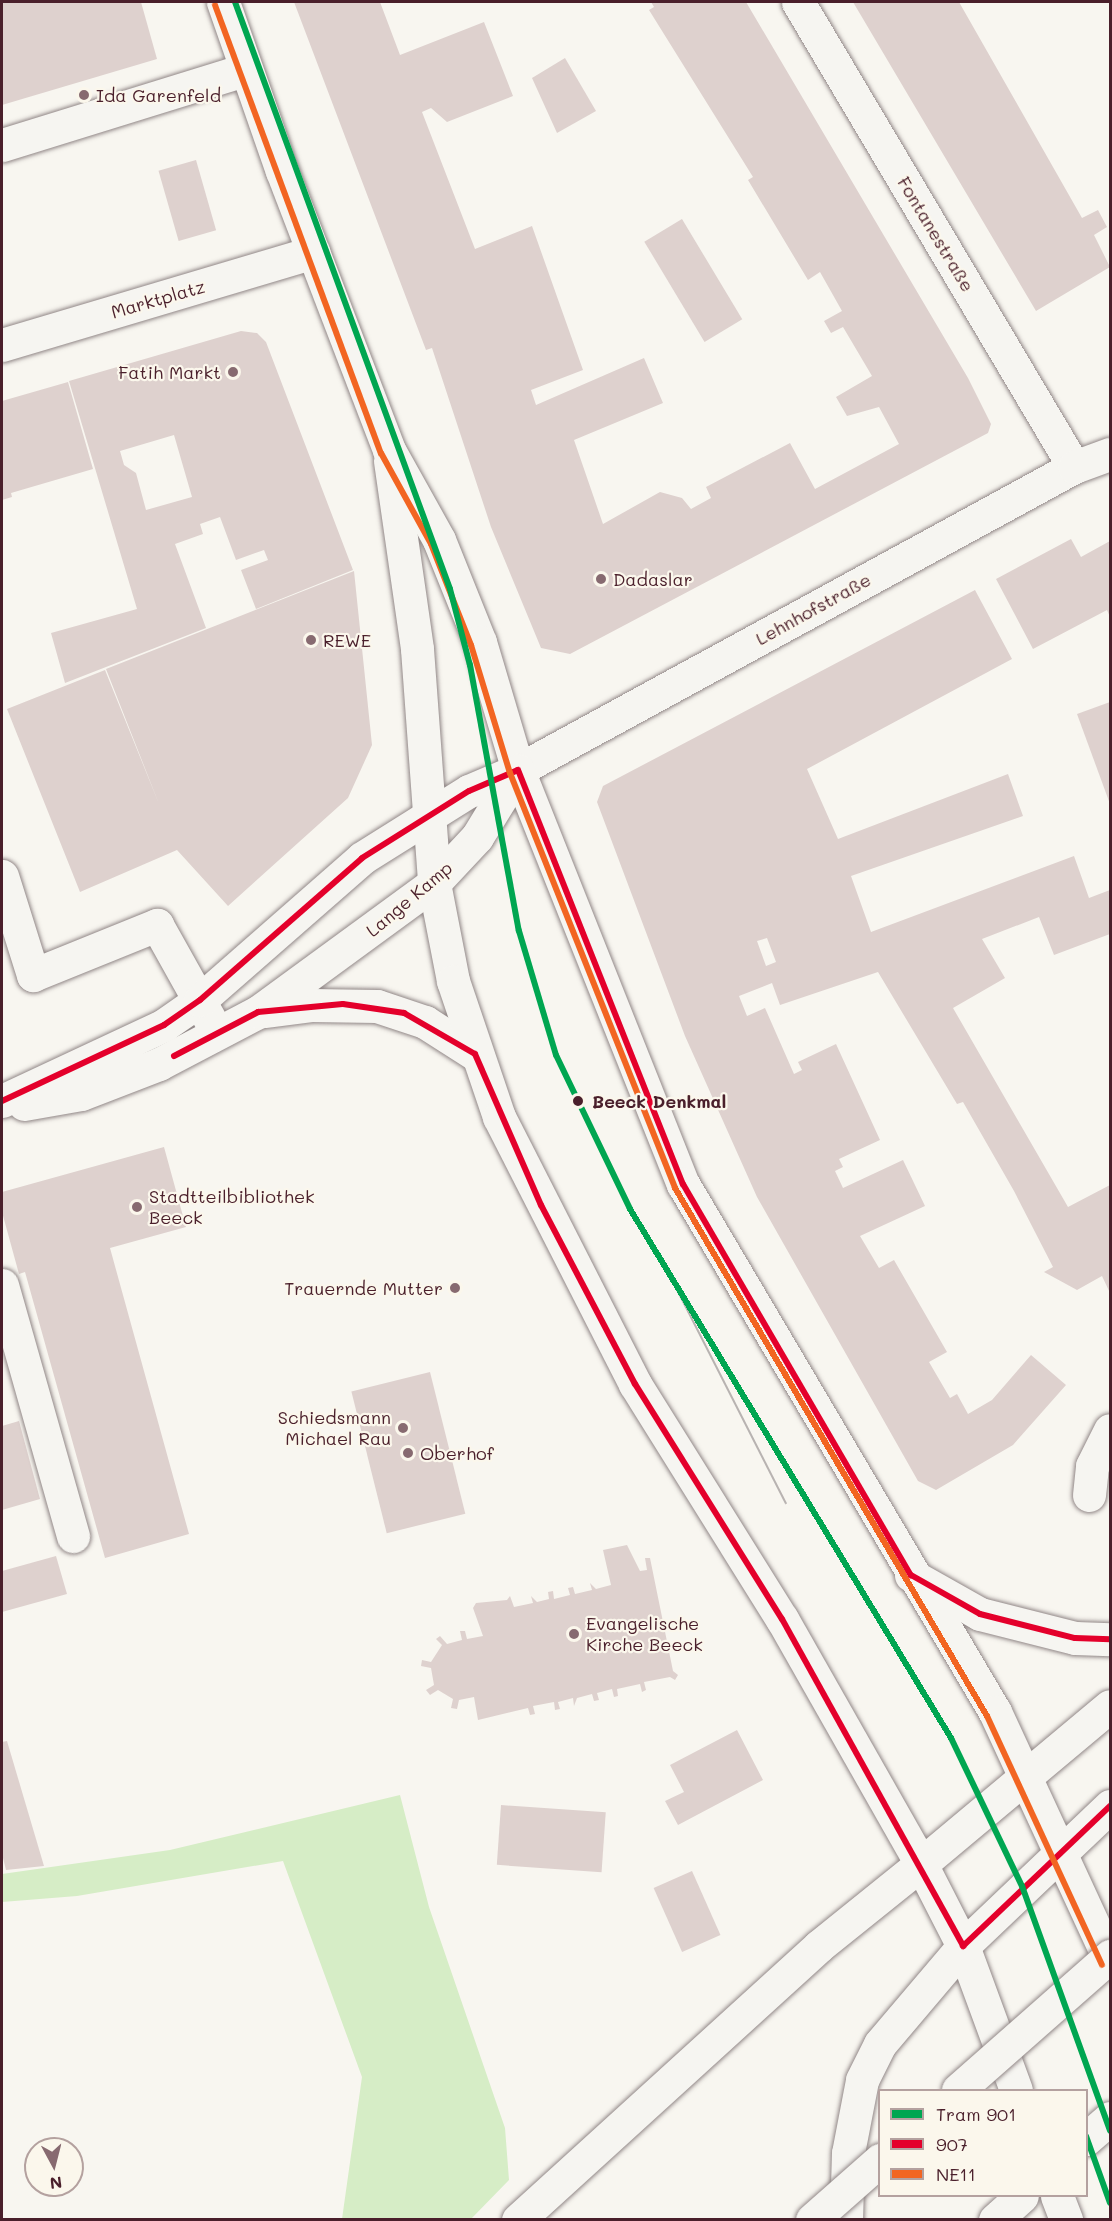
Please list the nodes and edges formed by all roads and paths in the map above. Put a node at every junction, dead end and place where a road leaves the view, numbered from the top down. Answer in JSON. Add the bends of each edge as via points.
{"nodes":[{"id":1,"x":223,"y":2,"type":"edge"},
{"id":2,"x":798,"y":2,"type":"edge"},
{"id":3,"x":245,"y":70,"type":"junction"},
{"id":4,"x":2,"y":145,"type":"edge"},
{"id":5,"x":314,"y":252,"type":"junction"},
{"id":6,"x":2,"y":345,"type":"edge"},
{"id":7,"x":389,"y":450,"type":"junction"},
{"id":8,"x":1110,"y":454,"type":"edge"},
{"id":9,"x":1074,"y":467,"type":"junction"},
{"id":10,"x":518,"y":770,"type":"junction"},
{"id":11,"x":426,"y":817,"type":"junction"},
{"id":12,"x":2,"y":876,"type":"edge"},
{"id":13,"x":434,"y":883,"type":"junction"},
{"id":14,"x":200,"y":1000,"type":"junction"},
{"id":15,"x":258,"y":1012,"type":"junction"},
{"id":16,"x":216,"y":1033,"type":"junction"},
{"id":17,"x":475,"y":1054,"type":"junction"},
{"id":18,"x":2,"y":1101,"type":"edge"},
{"id":19,"x":2,"y":1109,"type":"edge"},
{"id":20,"x":2,"y":1285,"type":"edge"},
{"id":21,"x":1110,"y":1430,"type":"edge"},
{"id":22,"x":1089,"y":1495,"type":"dead end"},
{"id":23,"x":73,"y":1536,"type":"dead end"},
{"id":24,"x":910,"y":1575,"type":"junction"},
{"id":25,"x":1110,"y":1639,"type":"edge"},
{"id":26,"x":1110,"y":1706,"type":"edge"},
{"id":27,"x":1027,"y":1779,"type":"junction"},
{"id":28,"x":1110,"y":1806,"type":"edge"},
{"id":29,"x":1062,"y":1852,"type":"junction"},
{"id":30,"x":921,"y":1864,"type":"junction"},
{"id":31,"x":963,"y":1946,"type":"junction"},
{"id":32,"x":1110,"y":1956,"type":"edge"},
{"id":33,"x":1110,"y":1961,"type":"edge"},
{"id":34,"x":960,"y":2089,"type":"edge"},
{"id":35,"x":1015,"y":2089,"type":"edge"},
{"id":36,"x":1110,"y":2118,"type":"edge"},
{"id":37,"x":1088,"y":2137,"type":"edge"},
{"id":38,"x":878,"y":2161,"type":"edge"},
{"id":39,"x":1021,"y":2197,"type":"edge"},
{"id":40,"x":1057,"y":2197,"type":"edge"},
{"id":41,"x":518,"y":2220,"type":"edge"},
{"id":42,"x":812,"y":2220,"type":"edge"},
{"id":43,"x":846,"y":2220,"type":"edge"},
{"id":44,"x":994,"y":2220,"type":"edge"},
{"id":45,"x":1066,"y":2220,"type":"edge"}],
"edges":[{"from":1,"to":3,"type":"main road"},
{"from":2,"to":9,"type":"main road","name":"Fontanestraße"},
{"from":3,"to":4,"type":"main road"},
{"from":3,"to":5,"type":"main road"},
{"from":5,"to":6,"type":"main road","name":"Marktplatz"},
{"from":5,"to":7,"type":"main road"},
{"from":7,"to":10,"type":"main road","via":[[440,540],[480,642]]},
{"from":7,"to":11,"type":"main road","via":[[417,649]]},
{"from":8,"to":9,"type":"main road","name":"Lehnhofstraße"},
{"from":9,"to":10,"type":"main road","name":"Lehnhofstraße"},
{"from":10,"to":11,"type":"main road"},
{"from":10,"to":13,"type":"main road","name":"Lange Kamp","via":[[477,837]]},
{"from":10,"to":24,"type":"main road","via":[[683,1184]]},
{"from":11,"to":13,"type":"main road"},
{"from":11,"to":14,"type":"main road","via":[[362,858]]},
{"from":12,"to":14,"type":"main road","via":[[33,975],[157,925]]},
{"from":13,"to":15,"type":"main road","name":"Lange Kamp"},
{"from":13,"to":17,"type":"main road","via":[[451,972]]},
{"from":14,"to":16,"type":"main road"},
{"from":14,"to":18,"type":"main road","via":[[164,1025]]},
{"from":15,"to":16,"type":"main road","name":"Lange Kamp"},
{"from":15,"to":17,"type":"main road","via":[[311,1005],[377,1006],[425,1022]]},
{"from":16,"to":19,"type":"main road","name":"Lange Kamp","via":[[159,1064],[81,1094]]},
{"from":17,"to":30,"type":"main road","via":[[499,1118],[541,1205],[635,1384],[782,1619]]},
{"from":20,"to":23,"type":"main road"},
{"from":21,"to":22,"type":"main road","via":[[1092,1466]]},
{"from":24,"to":25,"type":"main road","via":[[980,1614],[1075,1638]]},
{"from":24,"to":27,"type":"main road","via":[[995,1712]]},
{"from":26,"to":27,"type":"main road"},
{"from":27,"to":29,"type":"main road"},
{"from":27,"to":30,"type":"main road"},
{"from":28,"to":29,"type":"main road"},
{"from":29,"to":31,"type":"main road"},
{"from":29,"to":33,"type":"main road"},
{"from":30,"to":31,"type":"main road"},
{"from":30,"to":41,"type":"main road","via":[[810,1953]]},
{"from":31,"to":35,"type":"main road"},
{"from":31,"to":43,"type":"main road","via":[[880,2044],[862,2080],[848,2153]]},
{"from":32,"to":34,"type":"main road","bridge":true},
{"from":36,"to":37,"type":"main road"},
{"from":38,"to":42,"type":"main road","bridge":true},
{"from":39,"to":44,"type":"main road"},
{"from":40,"to":45,"type":"main road"}]}
